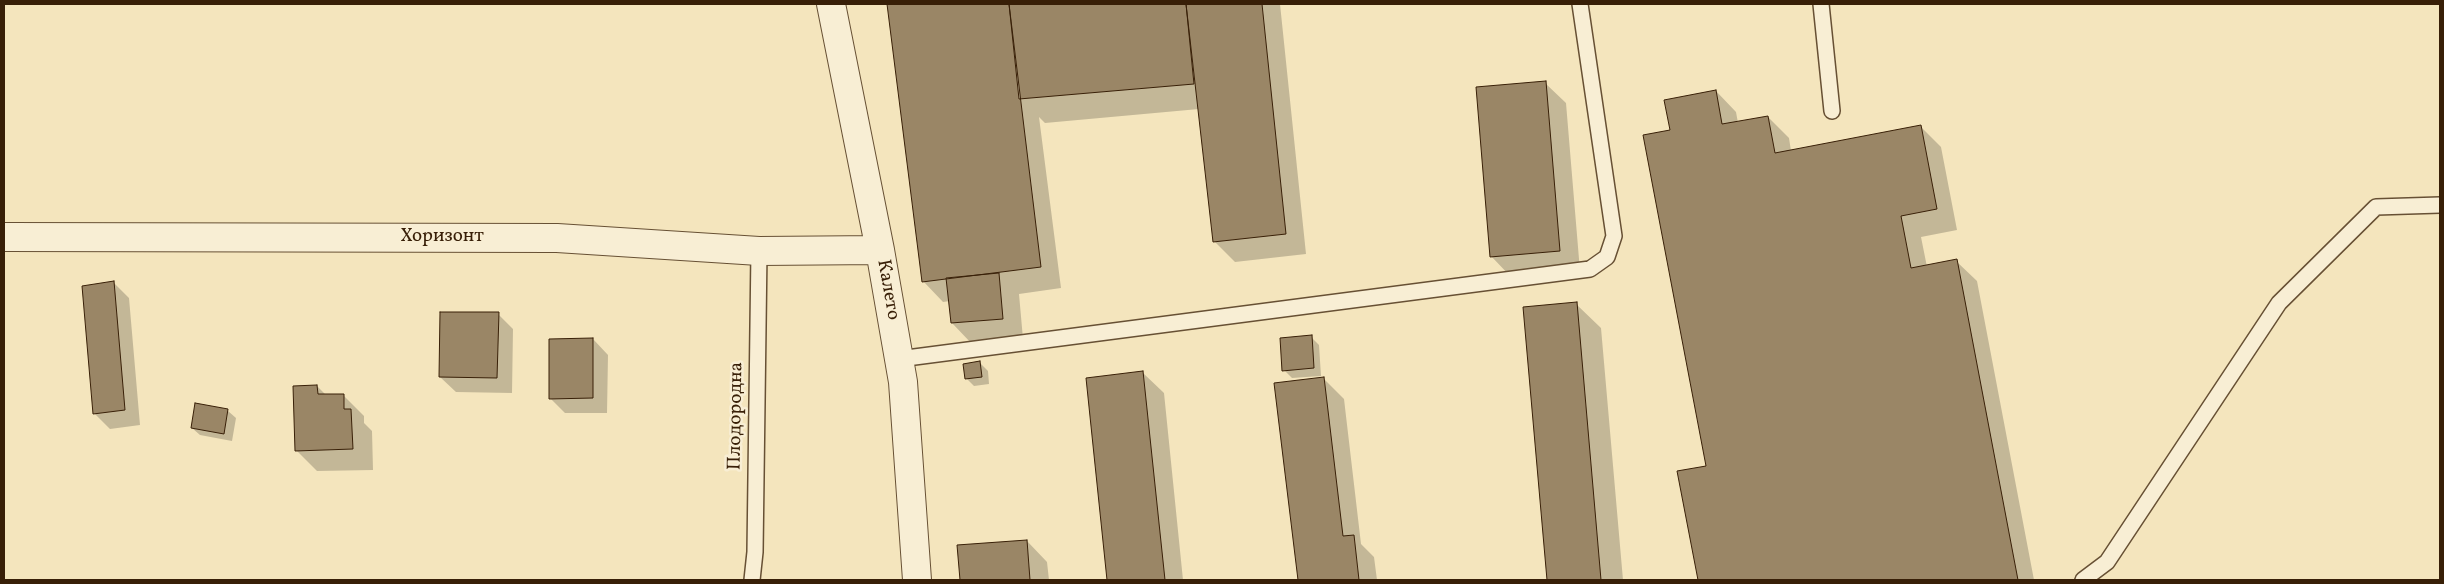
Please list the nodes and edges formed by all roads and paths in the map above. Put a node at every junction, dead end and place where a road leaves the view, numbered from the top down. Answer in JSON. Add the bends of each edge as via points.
{"nodes":[{"id":1,"x":831,"y":4,"type":"edge"},
{"id":2,"x":1580,"y":4,"type":"edge"},
{"id":3,"x":1821,"y":4,"type":"edge"},
{"id":4,"x":1832,"y":111,"type":"dead end"},
{"id":5,"x":2440,"y":205,"type":"edge"},
{"id":6,"x":4,"y":237,"type":"edge"},
{"id":7,"x":880,"y":250,"type":"junction"},
{"id":8,"x":760,"y":251,"type":"junction"},
{"id":9,"x":899,"y":359,"type":"junction"},
{"id":10,"x":752,"y":580,"type":"edge"},
{"id":11,"x":917,"y":580,"type":"edge"},
{"id":12,"x":2083,"y":580,"type":"edge"}],
"edges":[{"from":1,"to":7,"type":"street","name":"Калето"},
{"from":2,"to":9,"type":"lane","via":[[1614,236],[1607,256],[1590,269]]},
{"from":3,"to":4,"type":"lane"},
{"from":5,"to":12,"type":"lane","via":[[2376,207],[2279,303],[2107,562]]},
{"from":6,"to":8,"type":"street","name":"Хоризонт","via":[[557,238]]},
{"from":7,"to":8,"type":"street","name":"Хоризонт"},
{"from":7,"to":9,"type":"street","name":"Калето"},
{"from":8,"to":10,"type":"lane","name":"Плодородна"},
{"from":9,"to":11,"type":"street","name":"Калето"}]}
